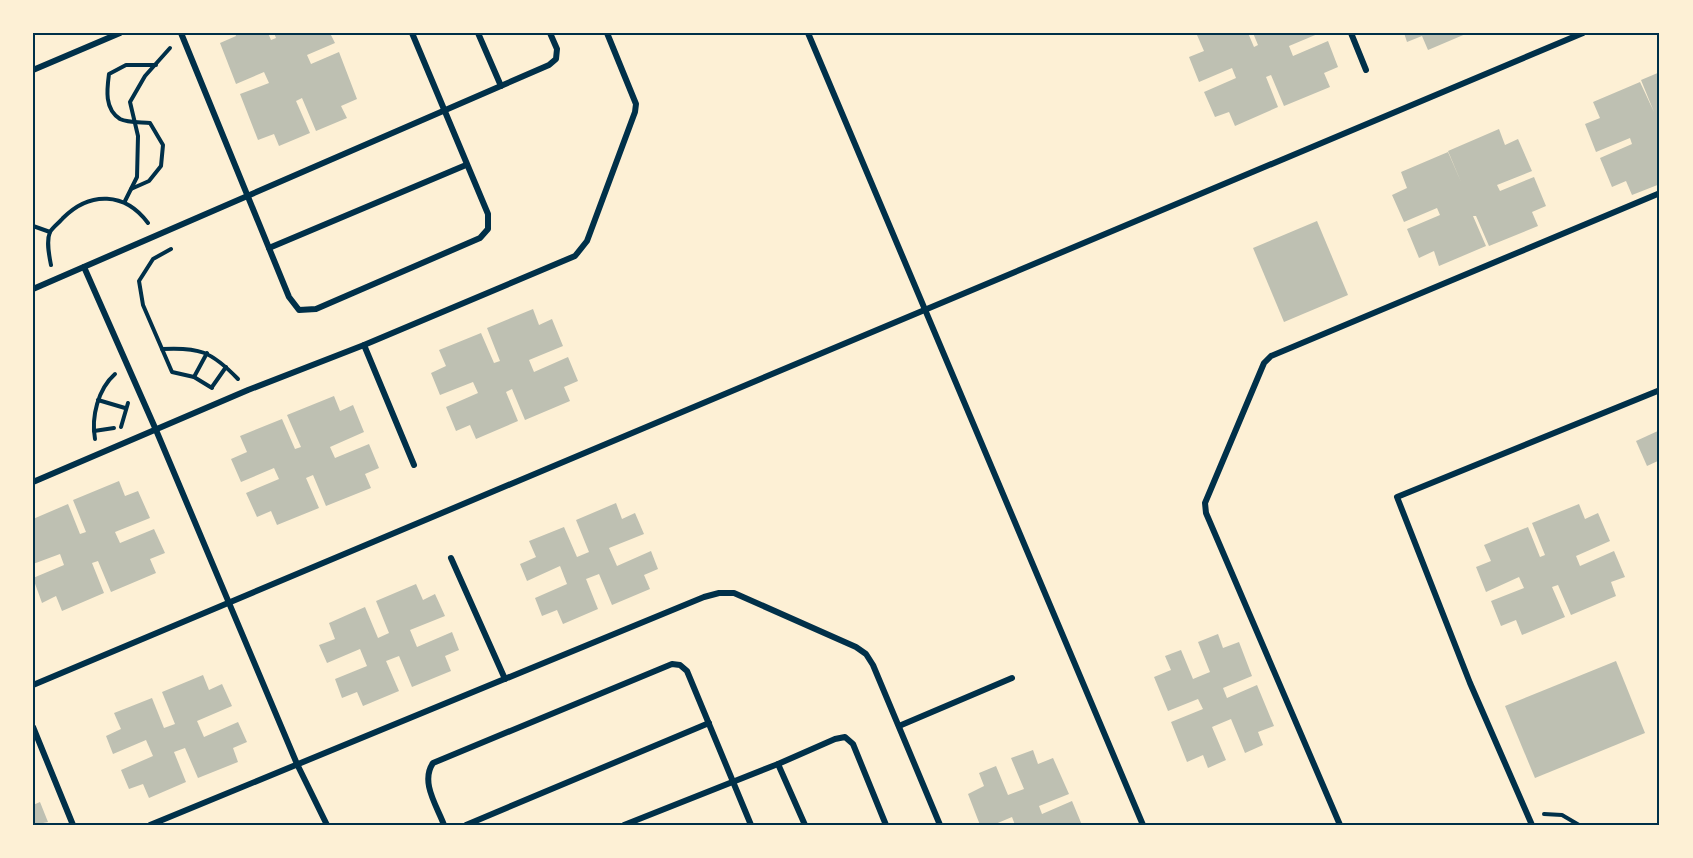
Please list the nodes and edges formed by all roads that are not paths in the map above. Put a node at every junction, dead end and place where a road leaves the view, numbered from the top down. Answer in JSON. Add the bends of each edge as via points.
{"nodes":[{"id":1,"x":120,"y":33,"type":"edge"},
{"id":2,"x":181,"y":33,"type":"edge"},
{"id":3,"x":412,"y":33,"type":"edge"},
{"id":4,"x":478,"y":33,"type":"edge"},
{"id":5,"x":550,"y":33,"type":"edge"},
{"id":6,"x":607,"y":33,"type":"edge"},
{"id":7,"x":808,"y":33,"type":"edge"},
{"id":8,"x":1351,"y":33,"type":"edge"},
{"id":9,"x":1583,"y":33,"type":"edge"},
{"id":10,"x":33,"y":70,"type":"edge"},
{"id":11,"x":1366,"y":70,"type":"dead end"},
{"id":12,"x":501,"y":86,"type":"junction"},
{"id":13,"x":444,"y":111,"type":"junction"},
{"id":14,"x":466,"y":165,"type":"junction"},
{"id":15,"x":1660,"y":193,"type":"edge"},
{"id":16,"x":248,"y":197,"type":"junction"},
{"id":17,"x":269,"y":248,"type":"junction"},
{"id":18,"x":84,"y":267,"type":"junction"},
{"id":19,"x":33,"y":289,"type":"edge"},
{"id":20,"x":924,"y":309,"type":"junction"},
{"id":21,"x":364,"y":345,"type":"junction"},
{"id":22,"x":1660,"y":390,"type":"edge"},
{"id":23,"x":156,"y":430,"type":"junction"},
{"id":24,"x":414,"y":465,"type":"dead end"},
{"id":25,"x":33,"y":482,"type":"edge"},
{"id":26,"x":451,"y":558,"type":"dead end"},
{"id":27,"x":228,"y":602,"type":"junction"},
{"id":28,"x":1012,"y":678,"type":"dead end"},
{"id":29,"x":505,"y":679,"type":"junction"},
{"id":30,"x":33,"y":685,"type":"edge"},
{"id":31,"x":709,"y":723,"type":"junction"},
{"id":32,"x":899,"y":726,"type":"junction"},
{"id":33,"x":33,"y":727,"type":"edge"},
{"id":34,"x":297,"y":764,"type":"junction"},
{"id":35,"x":778,"y":764,"type":"junction"},
{"id":36,"x":733,"y":781,"type":"junction"},
{"id":37,"x":73,"y":825,"type":"edge"},
{"id":38,"x":150,"y":825,"type":"edge"},
{"id":39,"x":327,"y":825,"type":"edge"},
{"id":40,"x":444,"y":825,"type":"edge"},
{"id":41,"x":466,"y":825,"type":"edge"},
{"id":42,"x":624,"y":825,"type":"edge"},
{"id":43,"x":751,"y":825,"type":"edge"},
{"id":44,"x":805,"y":825,"type":"edge"},
{"id":45,"x":886,"y":825,"type":"edge"},
{"id":46,"x":940,"y":825,"type":"edge"},
{"id":47,"x":1143,"y":825,"type":"edge"},
{"id":48,"x":1340,"y":825,"type":"edge"},
{"id":49,"x":1532,"y":825,"type":"edge"}],
"edges":[{"from":1,"to":10,"type":"street"},
{"from":2,"to":16,"type":"street"},
{"from":3,"to":13,"type":"street"},
{"from":4,"to":12,"type":"street"},
{"from":5,"to":12,"type":"street","via":[[557,49],[556,59]]},
{"from":6,"to":21,"type":"street","via":[[636,104],[585,246],[570,258]]},
{"from":7,"to":20,"type":"street"},
{"from":8,"to":11,"type":"street"},
{"from":9,"to":20,"type":"street"},
{"from":12,"to":13,"type":"street"},
{"from":13,"to":14,"type":"street"},
{"from":13,"to":16,"type":"street"},
{"from":14,"to":17,"type":"street"},
{"from":14,"to":17,"type":"street","via":[[488,214],[488,229],[480,238],[316,309],[299,310],[289,297]]},
{"from":15,"to":48,"type":"street","via":[[1271,356],[1264,363],[1205,503],[1206,513]]},
{"from":16,"to":17,"type":"street"},
{"from":16,"to":18,"type":"street"},
{"from":18,"to":19,"type":"street"},
{"from":18,"to":23,"type":"street"},
{"from":20,"to":27,"type":"street"},
{"from":20,"to":47,"type":"street"},
{"from":21,"to":23,"type":"street"},
{"from":21,"to":24,"type":"street"},
{"from":22,"to":49,"type":"street","via":[[1397,497],[1470,683]]},
{"from":23,"to":25,"type":"street"},
{"from":23,"to":27,"type":"street"},
{"from":26,"to":29,"type":"street"},
{"from":27,"to":30,"type":"street"},
{"from":27,"to":34,"type":"street"},
{"from":28,"to":32,"type":"street"},
{"from":29,"to":32,"type":"street","via":[[704,597],[734,593],[866,654]]},
{"from":29,"to":34,"type":"street"},
{"from":31,"to":36,"type":"street"},
{"from":31,"to":40,"type":"street","via":[[687,672],[672,664],[433,763],[427,782]]},
{"from":31,"to":41,"type":"street"},
{"from":32,"to":46,"type":"street"},
{"from":33,"to":37,"type":"street"},
{"from":34,"to":38,"type":"street"},
{"from":34,"to":39,"type":"street"},
{"from":35,"to":36,"type":"street"},
{"from":35,"to":44,"type":"street"},
{"from":35,"to":45,"type":"street","via":[[845,737],[853,744]]},
{"from":36,"to":42,"type":"street"},
{"from":36,"to":43,"type":"street"}]}
